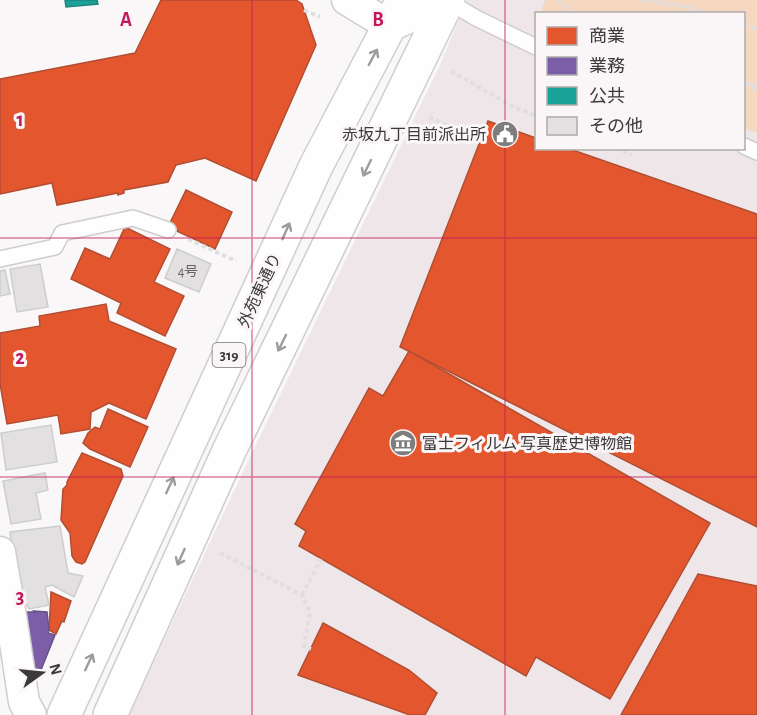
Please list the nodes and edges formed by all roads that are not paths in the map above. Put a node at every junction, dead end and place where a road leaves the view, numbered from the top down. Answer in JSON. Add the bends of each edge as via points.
{"nodes":[{"id":1,"x":346,"y":0,"type":"edge"},
{"id":2,"x":448,"y":1,"type":"edge"},
{"id":3,"x":396,"y":13,"type":"edge"},
{"id":4,"x":535,"y":46,"type":"edge"},
{"id":5,"x":168,"y":230,"type":"dead end"},
{"id":6,"x":0,"y":259,"type":"edge"},
{"id":7,"x":0,"y":552,"type":"edge"},
{"id":8,"x":6,"y":615,"type":"edge"},
{"id":9,"x":31,"y":715,"type":"edge"},
{"id":10,"x":64,"y":715,"type":"edge"},
{"id":11,"x":110,"y":715,"type":"edge"}],
"edges":[{"from":1,"to":3,"type":"street"},
{"from":2,"to":3,"type":"street"},
{"from":2,"to":4,"type":"lane"},
{"from":2,"to":11,"type":"main road","number":"319","one_way":true,"via":[[229,451]]},
{"from":10,"to":3,"type":"main road","name":"外苑東通り","number":"319","one_way":true,"via":[[316,166]]},
{"from":5,"to":6,"type":"lane","via":[[133,218],[62,233],[55,247]]},
{"from":7,"to":8,"type":"street"},
{"from":8,"to":9,"type":"street","via":[[24,702]]}]}
